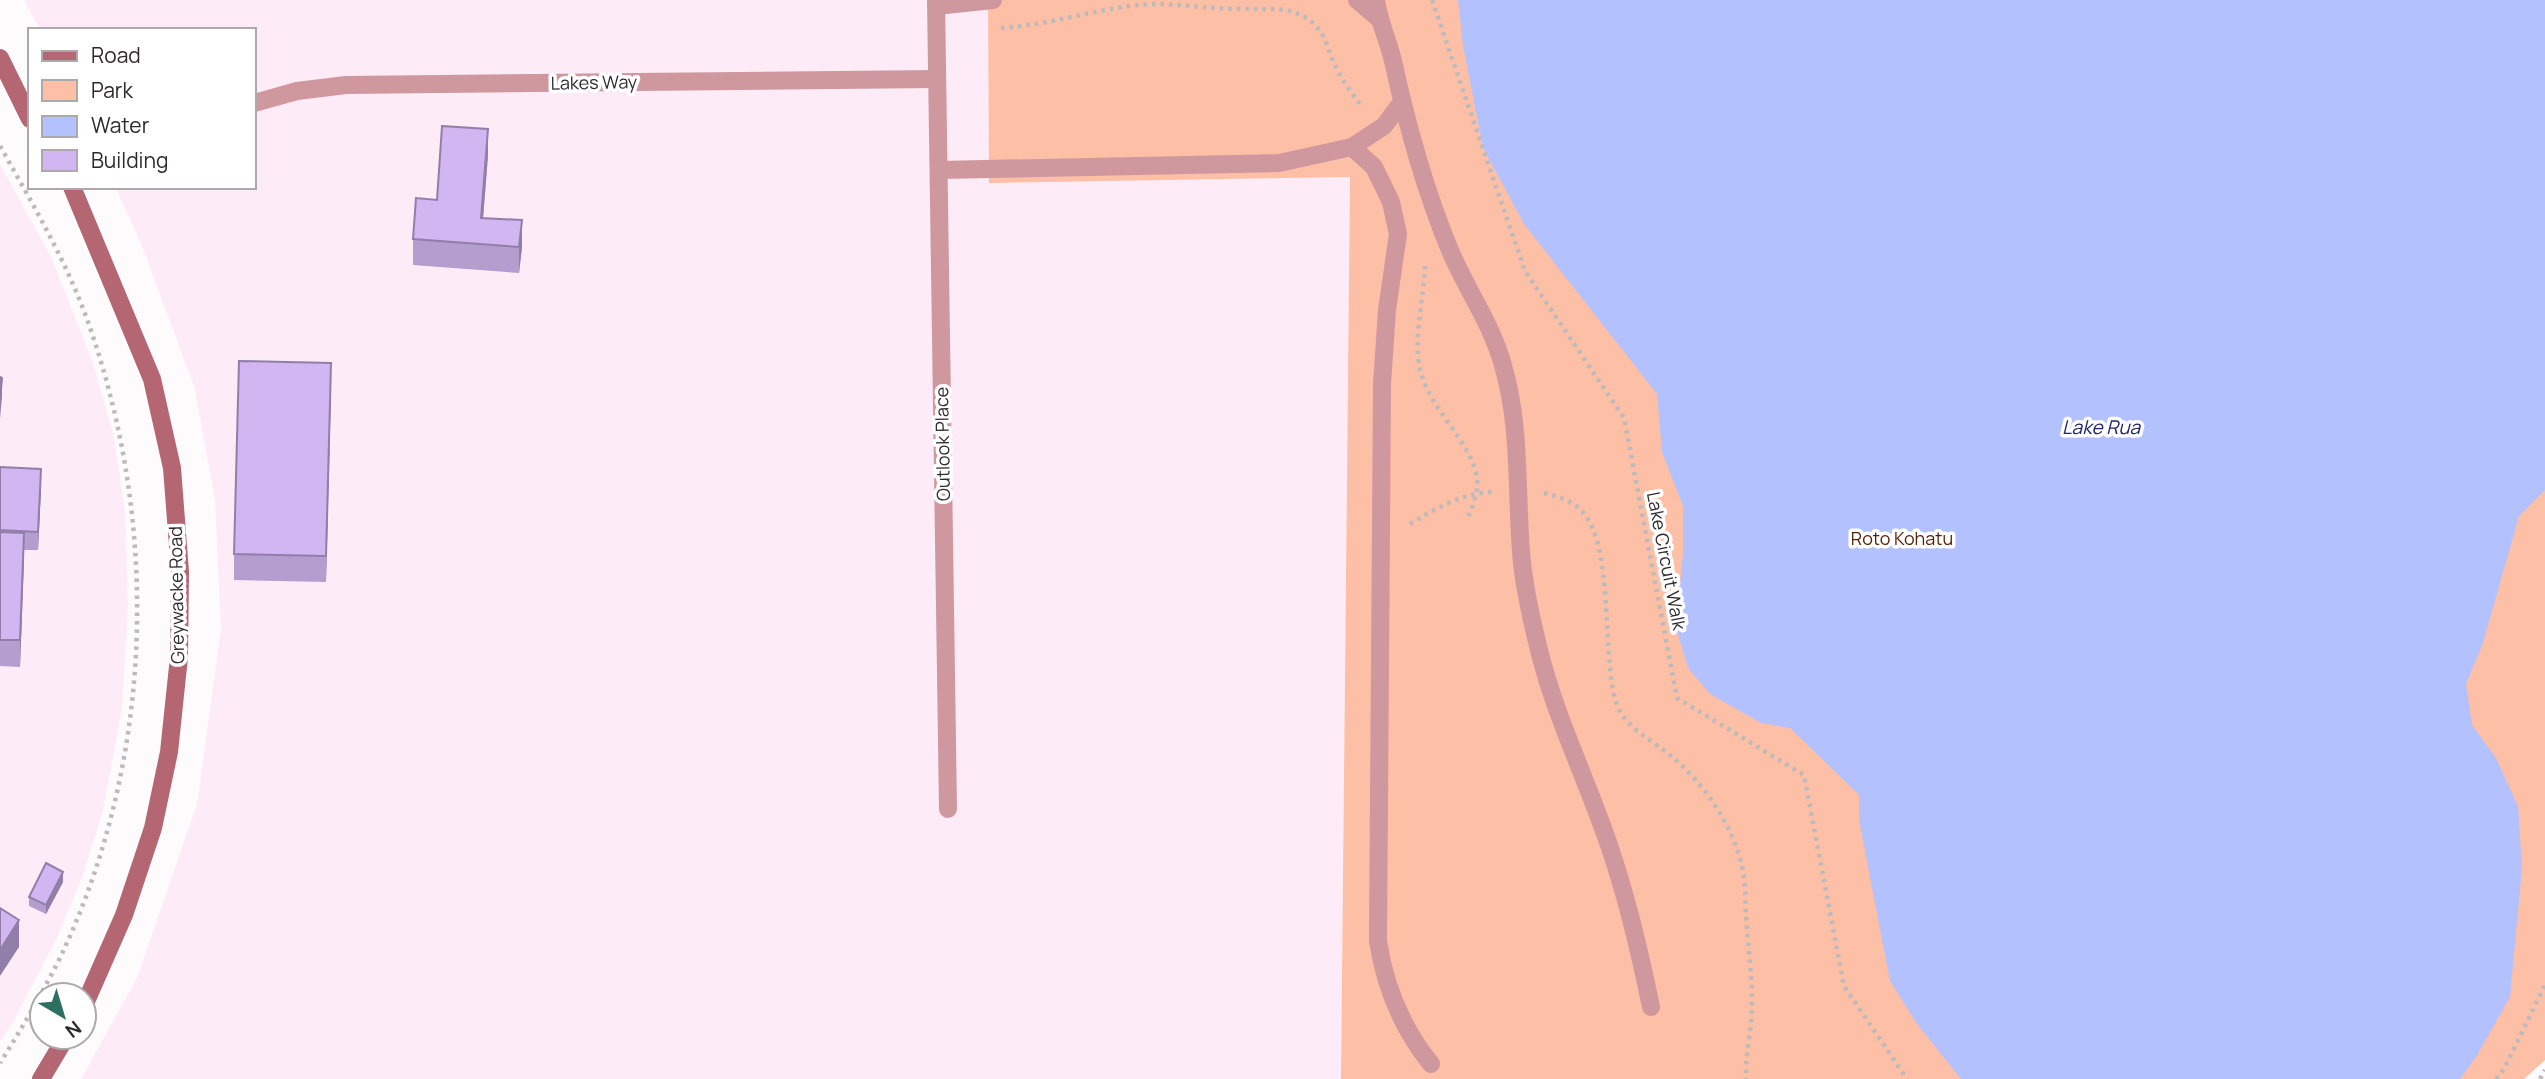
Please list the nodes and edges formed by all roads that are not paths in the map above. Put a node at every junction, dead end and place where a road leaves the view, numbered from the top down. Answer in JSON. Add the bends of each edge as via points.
{"nodes":[{"id":1,"x":993,"y":0,"type":"edge"},
{"id":2,"x":1357,"y":0,"type":"edge"},
{"id":3,"x":936,"y":3,"type":"edge"},
{"id":4,"x":1377,"y":9,"type":"edge"},
{"id":5,"x":0,"y":58,"type":"edge"},
{"id":6,"x":937,"y":79,"type":"junction"},
{"id":7,"x":256,"y":102,"type":"edge"},
{"id":8,"x":1401,"y":103,"type":"junction"},
{"id":9,"x":28,"y":115,"type":"edge"},
{"id":10,"x":1352,"y":147,"type":"junction"},
{"id":11,"x":939,"y":170,"type":"junction"},
{"id":12,"x":78,"y":189,"type":"edge"},
{"id":13,"x":948,"y":809,"type":"dead end"},
{"id":14,"x":95,"y":981,"type":"edge"},
{"id":15,"x":1651,"y":1007,"type":"dead end"},
{"id":16,"x":58,"y":1051,"type":"edge"},
{"id":17,"x":1431,"y":1064,"type":"dead end"},
{"id":18,"x":41,"y":1079,"type":"edge"}],
"edges":[{"from":1,"to":3,"type":"street"},
{"from":2,"to":4,"type":"street"},
{"from":3,"to":6,"type":"street","name":"Outlook Place"},
{"from":4,"to":8,"type":"street"},
{"from":5,"to":9,"type":"street"},
{"from":6,"to":7,"type":"street","name":"Lakes Way","via":[[346,85]]},
{"from":6,"to":11,"type":"street","name":"Outlook Place"},
{"from":8,"to":10,"type":"street","via":[[1384,126]]},
{"from":8,"to":15,"type":"street","via":[[1450,250],[1503,363],[1519,482],[1521,552],[1539,652],[1565,735],[1610,847],[1634,926]]},
{"from":10,"to":11,"type":"street","via":[[1279,163]]},
{"from":10,"to":17,"type":"street","via":[[1374,167],[1391,202],[1398,234],[1382,384],[1378,941],[1397,1010]]},
{"from":11,"to":13,"type":"street","name":"Outlook Place"},
{"from":12,"to":14,"type":"street","name":"Greywacke Road","via":[[152,379],[172,467],[180,572],[178,671],[169,752],[153,828],[124,915]]},
{"from":16,"to":18,"type":"street"}]}
